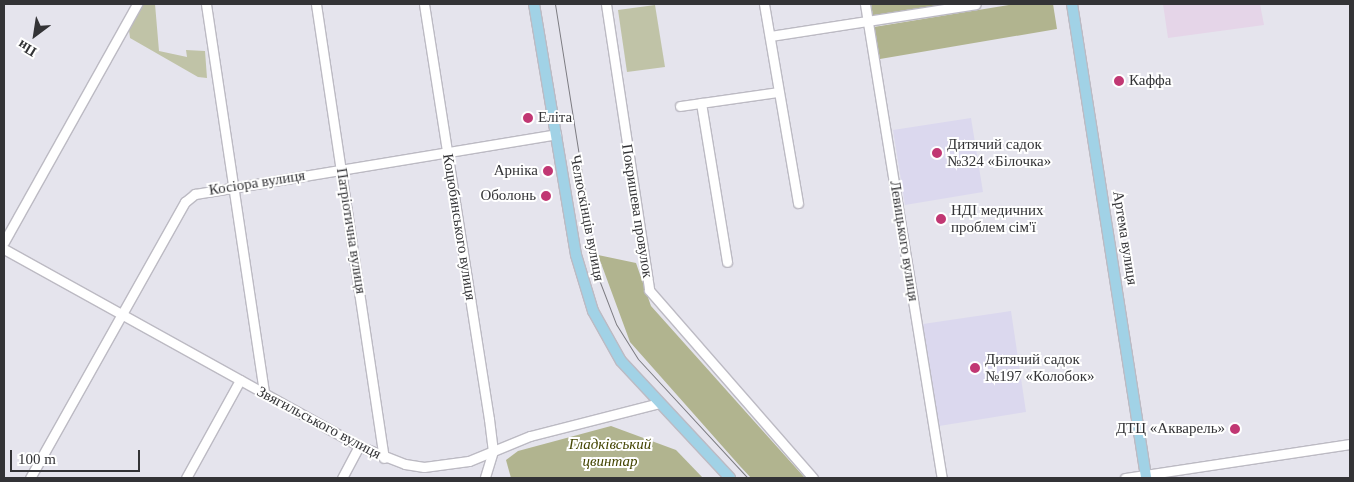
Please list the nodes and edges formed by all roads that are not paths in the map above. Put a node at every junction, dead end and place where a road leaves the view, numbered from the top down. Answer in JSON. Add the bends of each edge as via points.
{"nodes":[{"id":1,"x":137,"y":4,"type":"edge"},
{"id":2,"x":206,"y":4,"type":"edge"},
{"id":3,"x":316,"y":4,"type":"edge"},
{"id":4,"x":424,"y":4,"type":"edge"},
{"id":5,"x":534,"y":4,"type":"edge"},
{"id":6,"x":606,"y":4,"type":"edge"},
{"id":7,"x":764,"y":4,"type":"edge"},
{"id":8,"x":865,"y":4,"type":"edge"},
{"id":9,"x":976,"y":4,"type":"edge"},
{"id":10,"x":1072,"y":4,"type":"edge"},
{"id":11,"x":868,"y":22,"type":"junction"},
{"id":12,"x":770,"y":36,"type":"junction"},
{"id":13,"x":778,"y":92,"type":"junction"},
{"id":14,"x":701,"y":104,"type":"junction"},
{"id":15,"x":680,"y":106,"type":"dead end"},
{"id":16,"x":556,"y":134,"type":"junction"},
{"id":17,"x":448,"y":152,"type":"junction"},
{"id":18,"x":342,"y":170,"type":"junction"},
{"id":19,"x":235,"y":186,"type":"junction"},
{"id":20,"x":798,"y":203,"type":"dead end"},
{"id":21,"x":4,"y":242,"type":"edge"},
{"id":22,"x":4,"y":249,"type":"edge"},
{"id":23,"x":727,"y":262,"type":"dead end"},
{"id":24,"x":122,"y":315,"type":"junction"},
{"id":25,"x":240,"y":380,"type":"junction"},
{"id":26,"x":264,"y":394,"type":"junction"},
{"id":27,"x":659,"y":403,"type":"junction"},
{"id":28,"x":1350,"y":444,"type":"edge"},
{"id":29,"x":359,"y":446,"type":"junction"},
{"id":30,"x":492,"y":451,"type":"junction"},
{"id":31,"x":384,"y":458,"type":"junction"},
{"id":32,"x":1145,"y":477,"type":"edge"},
{"id":33,"x":30,"y":478,"type":"edge"},
{"id":34,"x":186,"y":478,"type":"edge"},
{"id":35,"x":342,"y":478,"type":"edge"},
{"id":36,"x":485,"y":478,"type":"edge"},
{"id":37,"x":730,"y":478,"type":"edge"},
{"id":38,"x":813,"y":478,"type":"edge"},
{"id":39,"x":942,"y":478,"type":"edge"},
{"id":40,"x":1125,"y":478,"type":"edge"}],
"edges":[{"from":1,"to":21,"type":"street"},
{"from":2,"to":19,"type":"street"},
{"from":3,"to":18,"type":"street","name":"Патріотична вулиця"},
{"from":4,"to":17,"type":"street","name":"Коцюбинського вулиця"},
{"from":5,"to":16,"type":"main road","name":"Челюскінців вулиця"},
{"from":6,"to":38,"type":"street","name":"Покришева провулок","via":[[649,290]]},
{"from":7,"to":12,"type":"street"},
{"from":8,"to":11,"type":"street","name":"Левицького вулиця"},
{"from":9,"to":11,"type":"street"},
{"from":10,"to":32,"type":"main road","name":"Артема вулиця"},
{"from":11,"to":12,"type":"street"},
{"from":11,"to":39,"type":"street","name":"Левицького вулиця"},
{"from":12,"to":13,"type":"street"},
{"from":13,"to":14,"type":"street"},
{"from":13,"to":20,"type":"street"},
{"from":14,"to":15,"type":"street"},
{"from":14,"to":23,"type":"street"},
{"from":16,"to":17,"type":"street","name":"Косіора вулиця"},
{"from":16,"to":27,"type":"main road","name":"Челюскінців вулиця","via":[[576,255],[593,311],[621,361]]},
{"from":17,"to":18,"type":"street","name":"Косіора вулиця"},
{"from":17,"to":30,"type":"street","name":"Коцюбинського вулиця"},
{"from":18,"to":19,"type":"street","name":"Косіора вулиця"},
{"from":18,"to":31,"type":"street","name":"Патріотична вулиця"},
{"from":19,"to":24,"type":"street","name":"Косіора вулиця","via":[[203,190],[185,202]]},
{"from":19,"to":26,"type":"street"},
{"from":22,"to":24,"type":"street","name":"Звягильського вулиця"},
{"from":24,"to":25,"type":"street","name":"Звягильського вулиця"},
{"from":24,"to":33,"type":"street","name":"Косіора вулиця"},
{"from":25,"to":26,"type":"street","name":"Звягильського вулиця"},
{"from":25,"to":34,"type":"street"},
{"from":26,"to":29,"type":"street","name":"Звягильського вулиця"},
{"from":27,"to":30,"type":"street","name":"Звягильського вулиця","via":[[530,436]]},
{"from":27,"to":37,"type":"main road","name":"Челюскінців вулиця"},
{"from":28,"to":32,"type":"street"},
{"from":29,"to":31,"type":"street","name":"Звягильського вулиця"},
{"from":29,"to":35,"type":"street"},
{"from":30,"to":31,"type":"street","name":"Звягильського вулиця","via":[[451,465],[424,467]]},
{"from":30,"to":36,"type":"street"},
{"from":32,"to":40,"type":"street"}]}
